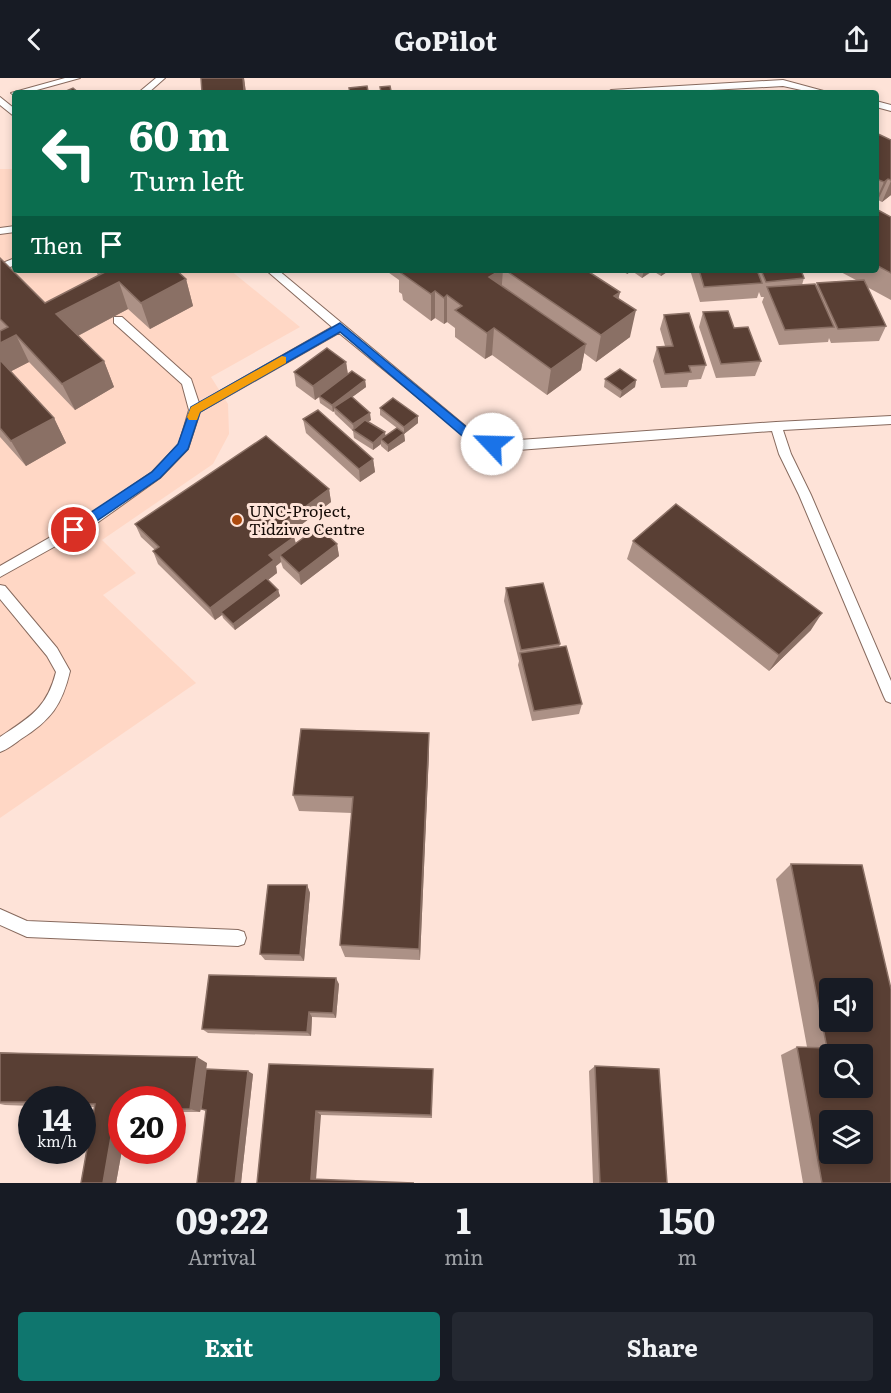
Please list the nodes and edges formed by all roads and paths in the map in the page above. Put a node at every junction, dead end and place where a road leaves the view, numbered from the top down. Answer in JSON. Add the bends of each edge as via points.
{"nodes":[{"id":1,"x":76,"y":78,"type":"edge"},
{"id":2,"x":161,"y":78,"type":"edge"},
{"id":3,"x":27,"y":90,"type":"edge"},
{"id":4,"x":146,"y":90,"type":"edge"},
{"id":5,"x":663,"y":90,"type":"edge"},
{"id":6,"x":814,"y":90,"type":"edge"},
{"id":7,"x":0,"y":99,"type":"edge"},
{"id":8,"x":12,"y":111,"type":"edge"},
{"id":9,"x":275,"y":273,"type":"edge"},
{"id":10,"x":118,"y":320,"type":"dead end"},
{"id":11,"x":340,"y":327,"type":"junction"},
{"id":12,"x":195,"y":410,"type":"junction"},
{"id":13,"x":891,"y":420,"type":"edge"},
{"id":14,"x":776,"y":426,"type":"junction"},
{"id":15,"x":0,"y":572,"type":"edge"},
{"id":16,"x":0,"y":590,"type":"edge"},
{"id":17,"x":891,"y":697,"type":"edge"},
{"id":18,"x":0,"y":745,"type":"edge"},
{"id":19,"x":0,"y":917,"type":"edge"},
{"id":20,"x":238,"y":938,"type":"dead end"}],
"edges":[{"from":1,"to":3,"type":"lane"},
{"from":2,"to":4,"type":"lane"},
{"from":5,"to":6,"type":"lane","via":[[783,83]]},
{"from":7,"to":8,"type":"lane"},
{"from":9,"to":11,"type":"lane"},
{"from":10,"to":12,"type":"lane","via":[[187,382]]},
{"from":11,"to":12,"type":"lane"},
{"from":11,"to":14,"type":"lane","via":[[478,443],[506,446]]},
{"from":12,"to":15,"type":"lane","via":[[184,446],[156,475],[93,519]]},
{"from":13,"to":14,"type":"lane"},
{"from":14,"to":17,"type":"lane"},
{"from":16,"to":18,"type":"lane","via":[[63,671],[59,692],[46,714]]},
{"from":19,"to":20,"type":"lane","via":[[27,929]]}]}
